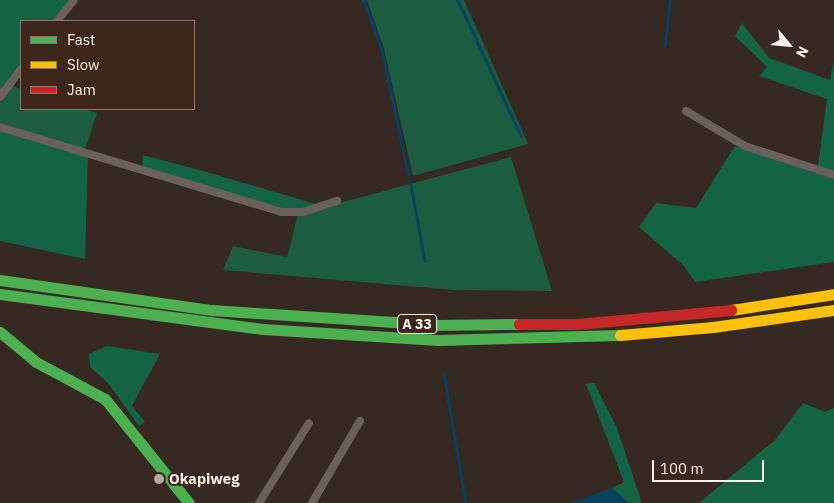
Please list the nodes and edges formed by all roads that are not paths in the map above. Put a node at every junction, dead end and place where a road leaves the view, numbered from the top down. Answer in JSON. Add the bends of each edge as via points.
{"nodes":[{"id":1,"x":74,"y":0,"type":"edge"},
{"id":2,"x":59,"y":20,"type":"edge"},
{"id":3,"x":20,"y":70,"type":"edge"},
{"id":4,"x":0,"y":97,"type":"edge"},
{"id":5,"x":686,"y":111,"type":"dead end"},
{"id":6,"x":0,"y":127,"type":"edge"},
{"id":7,"x":834,"y":176,"type":"edge"},
{"id":8,"x":337,"y":201,"type":"dead end"},
{"id":9,"x":0,"y":280,"type":"edge"},
{"id":10,"x":0,"y":294,"type":"edge"},
{"id":11,"x":834,"y":294,"type":"edge"},
{"id":12,"x":834,"y":310,"type":"edge"},
{"id":13,"x":0,"y":332,"type":"edge"},
{"id":14,"x":360,"y":421,"type":"dead end"},
{"id":15,"x":309,"y":423,"type":"dead end"},
{"id":16,"x":189,"y":503,"type":"edge"},
{"id":17,"x":259,"y":503,"type":"edge"},
{"id":18,"x":312,"y":503,"type":"edge"}],
"edges":[{"from":1,"to":2,"type":"street"},
{"from":3,"to":4,"type":"street"},
{"from":5,"to":7,"type":"street","via":[[746,146]]},
{"from":6,"to":8,"type":"street","via":[[281,212],[303,212]]},
{"from":9,"to":11,"type":"main road","number":"A 33","via":[[212,310],[435,325],[587,323],[712,313]]},
{"from":10,"to":12,"type":"main road","number":"A 33","via":[[263,329],[438,340],[578,338],[713,327]]},
{"from":13,"to":16,"type":"main road","via":[[36,362],[79,382],[105,399]]},
{"from":14,"to":18,"type":"street"},
{"from":15,"to":17,"type":"street"}]}
